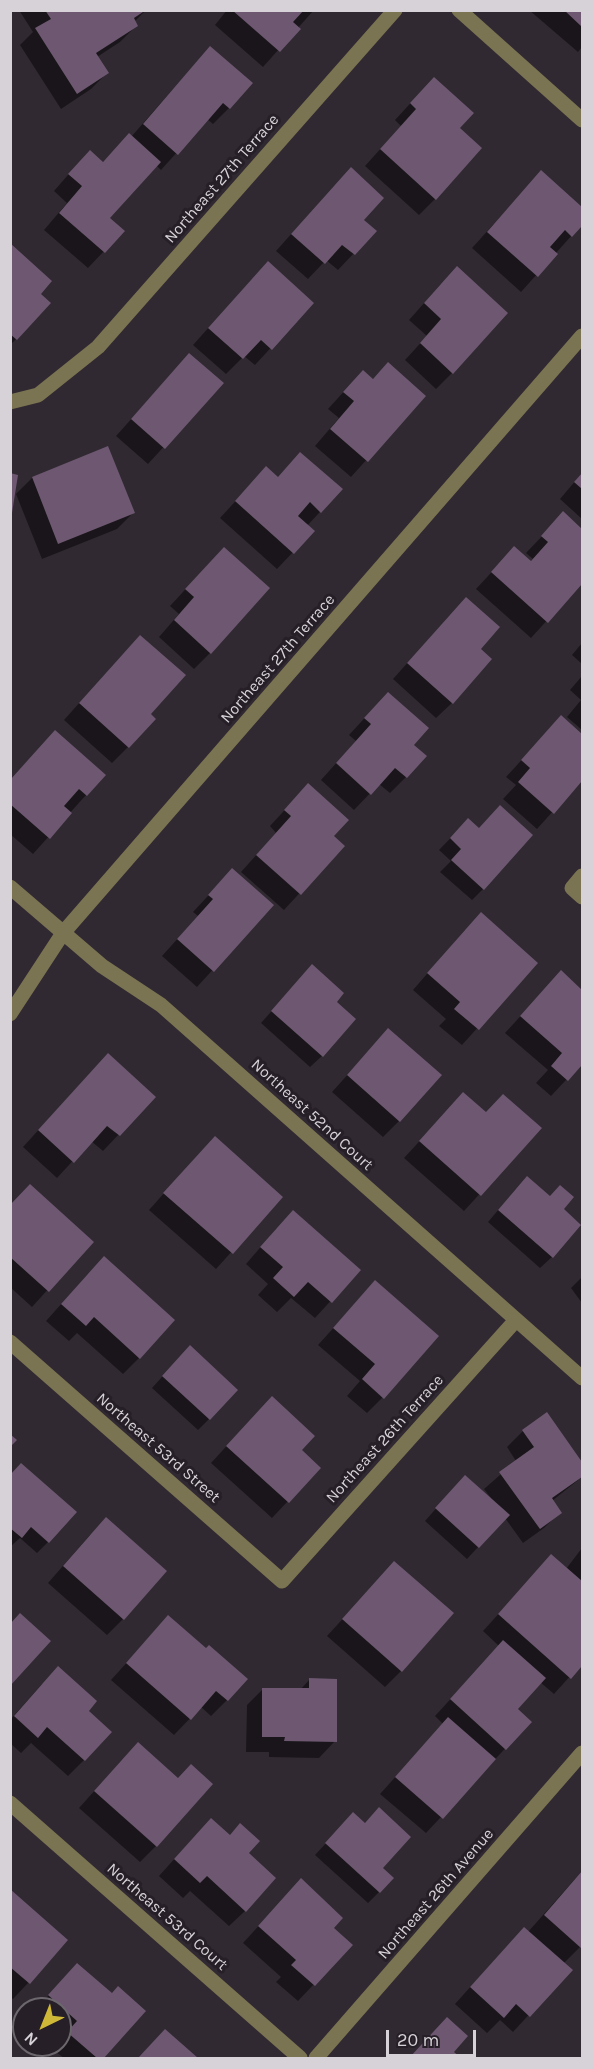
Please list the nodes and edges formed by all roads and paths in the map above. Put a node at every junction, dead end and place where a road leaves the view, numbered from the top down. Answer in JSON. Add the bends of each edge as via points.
{"nodes":[{"id":1,"x":395,"y":10,"type":"edge"},
{"id":2,"x":459,"y":10,"type":"edge"},
{"id":3,"x":582,"y":120,"type":"edge"},
{"id":4,"x":582,"y":336,"type":"edge"},
{"id":5,"x":10,"y":402,"type":"edge"},
{"id":6,"x":582,"y":876,"type":"edge"},
{"id":7,"x":10,"y":887,"type":"edge"},
{"id":8,"x":577,"y":893,"type":"edge"},
{"id":9,"x":63,"y":933,"type":"junction"},
{"id":10,"x":10,"y":1014,"type":"edge"},
{"id":11,"x":516,"y":1320,"type":"junction"},
{"id":12,"x":10,"y":1342,"type":"edge"},
{"id":13,"x":582,"y":1378,"type":"edge"},
{"id":14,"x":282,"y":1581,"type":"joint"},
{"id":15,"x":582,"y":1754,"type":"edge"},
{"id":16,"x":10,"y":1803,"type":"edge"},
{"id":17,"x":300,"y":2058,"type":"edge"},
{"id":18,"x":316,"y":2058,"type":"edge"}],
"edges":[{"from":1,"to":5,"type":"street","name":"Northeast 27th Terrace","via":[[98,347],[38,395]]},
{"from":2,"to":3,"type":"street"},
{"from":4,"to":9,"type":"street","name":"Northeast 27th Terrace"},
{"from":6,"to":8,"type":"street"},
{"from":7,"to":9,"type":"street","name":"Northeast 52nd Court"},
{"from":9,"to":10,"type":"street","name":"Northeast 27th Terrace"},
{"from":9,"to":11,"type":"street","name":"Northeast 52nd Court","via":[[102,966],[161,1005]]},
{"from":11,"to":13,"type":"street","name":"Northeast 52nd Court"},
{"from":11,"to":14,"type":"street","name":"Northeast 26th Terrace"},
{"from":12,"to":14,"type":"street","name":"Northeast 53rd Street"},
{"from":15,"to":18,"type":"street","name":"Northeast 26th Avenue"},
{"from":16,"to":17,"type":"street","name":"Northeast 53rd Court"}]}
